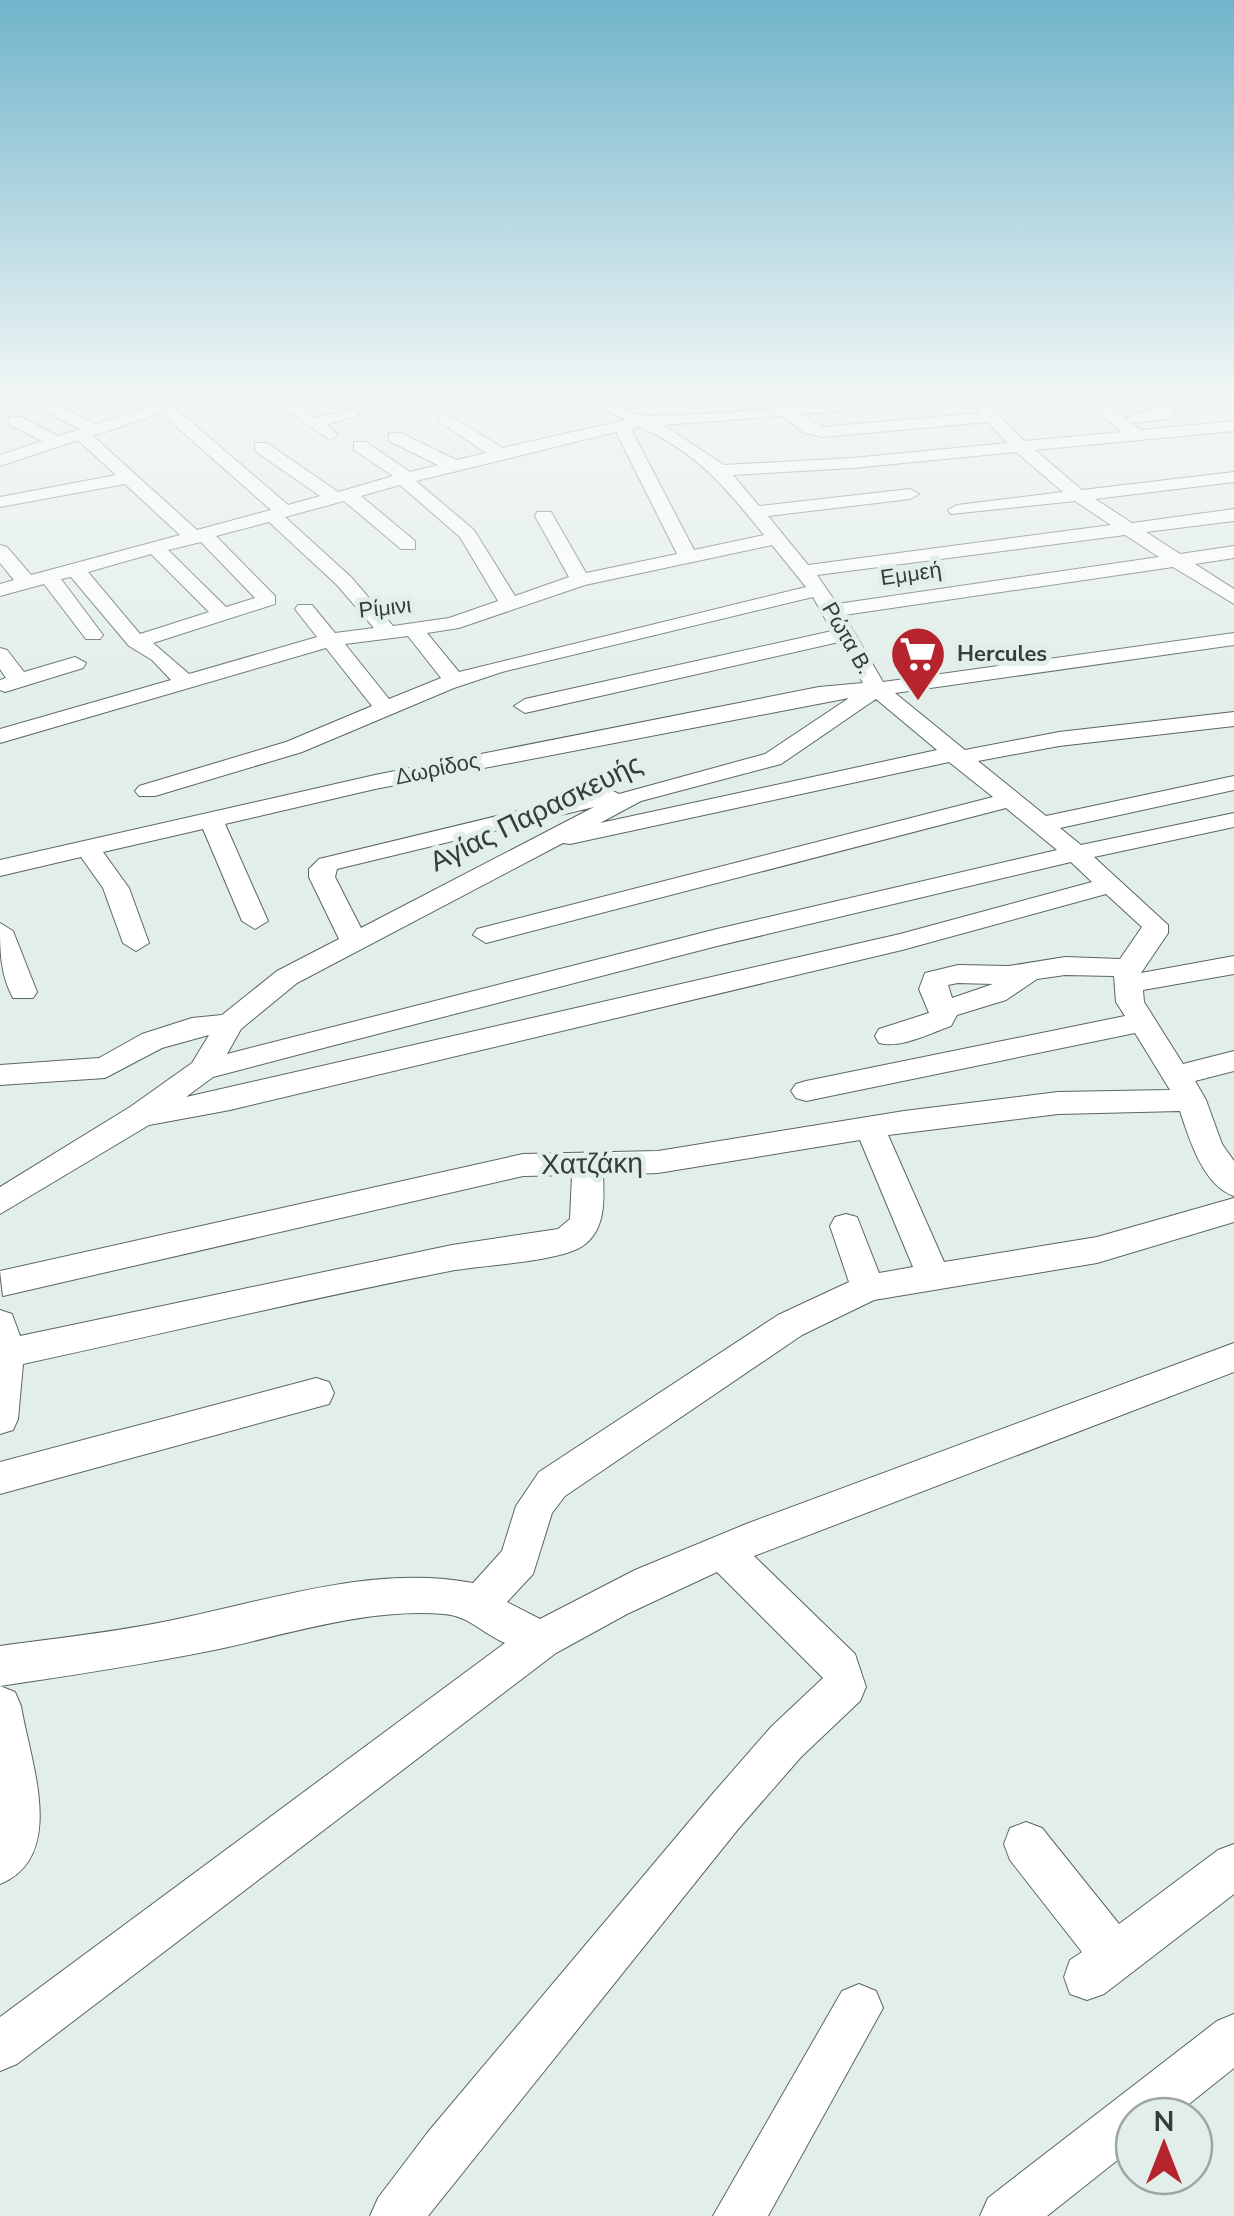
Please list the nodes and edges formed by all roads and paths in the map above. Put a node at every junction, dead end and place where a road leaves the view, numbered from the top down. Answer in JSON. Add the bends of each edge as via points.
{"nodes":[{"id":1,"x":158,"y":502,"type":"edge"},
{"id":2,"x":266,"y":502,"type":"edge"},
{"id":3,"x":322,"y":502,"type":"edge"},
{"id":4,"x":349,"y":502,"type":"edge"},
{"id":5,"x":431,"y":502,"type":"edge"},
{"id":6,"x":661,"y":502,"type":"edge"},
{"id":7,"x":748,"y":502,"type":"edge"},
{"id":8,"x":844,"y":502,"type":"edge"},
{"id":9,"x":1022,"y":502,"type":"edge"},
{"id":10,"x":1088,"y":502,"type":"edge"},
{"id":11,"x":839,"y":503,"type":"joint"},
{"id":12,"x":957,"y":510,"type":"dead end"},
{"id":13,"x":756,"y":512,"type":"junction"},
{"id":14,"x":279,"y":514,"type":"junction"},
{"id":15,"x":1234,"y":515,"type":"edge"},
{"id":16,"x":544,"y":516,"type":"dead end"},
{"id":17,"x":1131,"y":528,"type":"junction"},
{"id":18,"x":199,"y":536,"type":"junction"},
{"id":19,"x":776,"y":538,"type":"junction"},
{"id":20,"x":408,"y":545,"type":"dead end"},
{"id":21,"x":156,"y":548,"type":"junction"},
{"id":22,"x":0,"y":551,"type":"edge"},
{"id":23,"x":1234,"y":552,"type":"edge"},
{"id":24,"x":688,"y":556,"type":"junction"},
{"id":25,"x":1176,"y":560,"type":"junction"},
{"id":26,"x":75,"y":569,"type":"junction"},
{"id":27,"x":804,"y":571,"type":"junction"},
{"id":28,"x":48,"y":576,"type":"junction"},
{"id":29,"x":580,"y":580,"type":"junction"},
{"id":30,"x":26,"y":582,"type":"junction"},
{"id":31,"x":0,"y":590,"type":"edge"},
{"id":32,"x":819,"y":590,"type":"junction"},
{"id":33,"x":1231,"y":594,"type":"edge"},
{"id":34,"x":510,"y":604,"type":"junction"},
{"id":35,"x":305,"y":609,"type":"dead end"},
{"id":36,"x":833,"y":611,"type":"junction"},
{"id":37,"x":223,"y":616,"type":"junction"},
{"id":38,"x":412,"y":629,"type":"junction"},
{"id":39,"x":387,"y":631,"type":"junction"},
{"id":40,"x":846,"y":634,"type":"junction"},
{"id":41,"x":93,"y":635,"type":"dead end"},
{"id":42,"x":1234,"y":639,"type":"edge"},
{"id":43,"x":331,"y":640,"type":"junction"},
{"id":44,"x":136,"y":642,"type":"junction"},
{"id":45,"x":0,"y":654,"type":"edge"},
{"id":46,"x":75,"y":663,"type":"dead end"},
{"id":47,"x":454,"y":680,"type":"junction"},
{"id":48,"x":185,"y":682,"type":"junction"},
{"id":49,"x":877,"y":689,"type":"junction"},
{"id":50,"x":524,"y":706,"type":"dead end"},
{"id":51,"x":386,"y":709,"type":"junction"},
{"id":52,"x":1234,"y":718,"type":"edge"},
{"id":53,"x":0,"y":736,"type":"edge"},
{"id":54,"x":956,"y":756,"type":"junction"},
{"id":55,"x":1234,"y":783,"type":"edge"},
{"id":56,"x":147,"y":791,"type":"dead end"},
{"id":57,"x":646,"y":792,"type":"junction"},
{"id":58,"x":1010,"y":800,"type":"junction"},
{"id":59,"x":211,"y":820,"type":"junction"},
{"id":60,"x":1234,"y":820,"type":"edge"},
{"id":61,"x":1040,"y":824,"type":"junction"},
{"id":62,"x":552,"y":837,"type":"junction"},
{"id":63,"x":88,"y":849,"type":"junction"},
{"id":64,"x":1074,"y":852,"type":"junction"},
{"id":65,"x":0,"y":868,"type":"edge"},
{"id":66,"x":1111,"y":885,"type":"junction"},
{"id":67,"x":255,"y":922,"type":"dead end"},
{"id":68,"x":0,"y":931,"type":"edge"},
{"id":69,"x":486,"y":935,"type":"dead end"},
{"id":70,"x":354,"y":941,"type":"junction"},
{"id":71,"x":136,"y":943,"type":"dead end"},
{"id":72,"x":1234,"y":965,"type":"edge"},
{"id":73,"x":1127,"y":976,"type":"junction"},
{"id":74,"x":22,"y":992,"type":"dead end"},
{"id":75,"x":1142,"y":1022,"type":"junction"},
{"id":76,"x":230,"y":1023,"type":"junction"},
{"id":77,"x":889,"y":1036,"type":"dead end"},
{"id":78,"x":1234,"y":1061,"type":"edge"},
{"id":79,"x":203,"y":1070,"type":"junction"},
{"id":80,"x":0,"y":1076,"type":"edge"},
{"id":81,"x":1184,"y":1088,"type":"junction"},
{"id":82,"x":806,"y":1090,"type":"dead end"},
{"id":83,"x":141,"y":1116,"type":"junction"},
{"id":84,"x":870,"y":1128,"type":"junction"},
{"id":85,"x":587,"y":1164,"type":"junction"},
{"id":86,"x":1234,"y":1184,"type":"edge"},
{"id":87,"x":0,"y":1202,"type":"edge"},
{"id":88,"x":1234,"y":1210,"type":"edge"},
{"id":89,"x":846,"y":1226,"type":"dead end"},
{"id":90,"x":934,"y":1278,"type":"junction"},
{"id":91,"x":1,"y":1283,"type":"edge"},
{"id":92,"x":868,"y":1288,"type":"junction"},
{"id":93,"x":3,"y":1339,"type":"edge"},
{"id":94,"x":1234,"y":1357,"type":"edge"},
{"id":95,"x":316,"y":1393,"type":"dead end"},
{"id":96,"x":0,"y":1411,"type":"edge"},
{"id":97,"x":0,"y":1419,"type":"edge"},
{"id":98,"x":0,"y":1478,"type":"edge"},
{"id":99,"x":722,"y":1550,"type":"junction"},
{"id":100,"x":481,"y":1603,"type":"junction"},
{"id":101,"x":542,"y":1638,"type":"junction"},
{"id":102,"x":0,"y":1666,"type":"edge"},
{"id":103,"x":0,"y":1706,"type":"edge"},
{"id":104,"x":1026,"y":1844,"type":"dead end"},
{"id":105,"x":0,"y":1862,"type":"edge"},
{"id":106,"x":1234,"y":1866,"type":"edge"},
{"id":107,"x":859,"y":2008,"type":"dead end"},
{"id":108,"x":1234,"y":2038,"type":"edge"},
{"id":109,"x":1,"y":2043,"type":"edge"},
{"id":110,"x":1160,"y":2096,"type":"edge"},
{"id":111,"x":1114,"y":2132,"type":"edge"},
{"id":112,"x":396,"y":2216,"type":"edge"},
{"id":113,"x":739,"y":2216,"type":"edge"},
{"id":114,"x":1006,"y":2216,"type":"edge"}],
"edges":[{"from":1,"to":18,"type":"street"},
{"from":2,"to":14,"type":"street"},
{"from":3,"to":14,"type":"street"},
{"from":4,"to":20,"type":"street"},
{"from":5,"to":34,"type":"street","via":[[467,534]]},
{"from":6,"to":24,"type":"street"},
{"from":7,"to":13,"type":"street","name":"Ρώτα Β."},
{"from":8,"to":11,"type":"street"},
{"from":9,"to":12,"type":"street"},
{"from":10,"to":17,"type":"street"},
{"from":11,"to":13,"type":"street"},
{"from":13,"to":19,"type":"street","name":"Ρώτα Β."},
{"from":14,"to":18,"type":"street"},
{"from":14,"to":39,"type":"street"},
{"from":15,"to":17,"type":"street"},
{"from":16,"to":29,"type":"street"},
{"from":17,"to":25,"type":"street"},
{"from":17,"to":27,"type":"street"},
{"from":18,"to":21,"type":"street"},
{"from":18,"to":37,"type":"street","via":[[268,597]]},
{"from":19,"to":24,"type":"street","name":"Ρίμινι"},
{"from":19,"to":27,"type":"street","name":"Ρώτα Β."},
{"from":21,"to":26,"type":"street"},
{"from":21,"to":37,"type":"street"},
{"from":22,"to":30,"type":"street"},
{"from":23,"to":25,"type":"street","name":"Εμμεή"},
{"from":24,"to":29,"type":"street","name":"Ρίμινι"},
{"from":25,"to":33,"type":"street"},
{"from":25,"to":36,"type":"street","name":"Εμμεή"},
{"from":26,"to":28,"type":"street"},
{"from":26,"to":44,"type":"street"},
{"from":27,"to":32,"type":"street","name":"Ρώτα Β."},
{"from":28,"to":30,"type":"street"},
{"from":28,"to":41,"type":"street"},
{"from":29,"to":34,"type":"street","name":"Ρίμινι"},
{"from":30,"to":31,"type":"street"},
{"from":32,"to":36,"type":"street","name":"Ρώτα Β."},
{"from":32,"to":47,"type":"street"},
{"from":34,"to":38,"type":"street","name":"Ρίμινι","via":[[452,624]]},
{"from":35,"to":43,"type":"street"},
{"from":36,"to":40,"type":"street","name":"Ρώτα Β."},
{"from":37,"to":44,"type":"street"},
{"from":38,"to":39,"type":"street","name":"Ρίμινι"},
{"from":38,"to":47,"type":"street"},
{"from":39,"to":43,"type":"street","name":"Ρίμινι"},
{"from":40,"to":49,"type":"street","name":"Ρώτα Β."},
{"from":40,"to":50,"type":"street"},
{"from":42,"to":49,"type":"street","name":"Αγίας Παρασκευής"},
{"from":43,"to":48,"type":"street","name":"Ρίμινι"},
{"from":43,"to":51,"type":"street"},
{"from":44,"to":48,"type":"street"},
{"from":45,"to":46,"type":"street","via":[[12,683]]},
{"from":47,"to":51,"type":"street"},
{"from":48,"to":53,"type":"street","name":"Ρίμινι"},
{"from":49,"to":54,"type":"street","name":"Ρώτα Β."},
{"from":49,"to":57,"type":"street","name":"Αγίας Παρασκευής","via":[[774,759]]},
{"from":49,"to":59,"type":"street","name":"Δωρίδος","via":[[596,737]]},
{"from":51,"to":56,"type":"street","via":[[294,746]]},
{"from":52,"to":54,"type":"street"},
{"from":54,"to":58,"type":"street","name":"Ρώτα Β."},
{"from":54,"to":62,"type":"street","via":[[580,838]]},
{"from":55,"to":61,"type":"street"},
{"from":57,"to":62,"type":"street","name":"Αγίας Παρασκευής"},
{"from":57,"to":70,"type":"street","via":[[576,802],[328,864],[322,877]]},
{"from":58,"to":61,"type":"street","name":"Ρώτα Β."},
{"from":58,"to":69,"type":"street"},
{"from":59,"to":63,"type":"street","name":"Δωρίδος"},
{"from":59,"to":67,"type":"street"},
{"from":60,"to":64,"type":"street"},
{"from":61,"to":64,"type":"street","name":"Ρώτα Β."},
{"from":62,"to":70,"type":"street","name":"Αγίας Παρασκευής"},
{"from":63,"to":65,"type":"street","name":"Δωρίδος"},
{"from":63,"to":71,"type":"street","via":[[116,888]]},
{"from":64,"to":66,"type":"street","name":"Ρώτα Β."},
{"from":64,"to":79,"type":"street"},
{"from":66,"to":73,"type":"street","name":"Ρώτα Β.","via":[[1155,925]]},
{"from":66,"to":83,"type":"street","via":[[902,942]]},
{"from":68,"to":74,"type":"street"},
{"from":70,"to":76,"type":"street","name":"Αγίας Παρασκευής","via":[[286,976]]},
{"from":72,"to":73,"type":"street"},
{"from":73,"to":75,"type":"street","via":[[1130,1002]]},
{"from":73,"to":77,"type":"street","via":[[1065,966],[1032,972],[996,994],[945,1010],[931,1024]]},
{"from":75,"to":81,"type":"street"},
{"from":75,"to":82,"type":"street"},
{"from":76,"to":79,"type":"street","name":"Αγίας Παρασκευής"},
{"from":76,"to":80,"type":"street","via":[[178,1032],[105,1068]]},
{"from":78,"to":81,"type":"street","name":"Χατζάκη"},
{"from":79,"to":83,"type":"street","name":"Αγίας Παρασκευής"},
{"from":81,"to":84,"type":"street","name":"Χατζάκη"},
{"from":81,"to":86,"type":"street","via":[[1208,1148]]},
{"from":83,"to":87,"type":"street","name":"Αγίας Παρασκευής"},
{"from":84,"to":85,"type":"street","name":"Χατζάκη","via":[[658,1162]]},
{"from":84,"to":90,"type":"street"},
{"from":85,"to":91,"type":"street","name":"Χατζάκη","via":[[523,1166]]},
{"from":85,"to":93,"type":"street","via":[[584,1226],[566,1241]]},
{"from":88,"to":90,"type":"street","via":[[1097,1250]]},
{"from":89,"to":92,"type":"street"},
{"from":90,"to":92,"type":"street"},
{"from":92,"to":100,"type":"street","via":[[790,1325],[552,1484],[535,1506],[519,1561]]},
{"from":93,"to":96,"type":"street"},
{"from":94,"to":99,"type":"street"},
{"from":95,"to":98,"type":"street"},
{"from":96,"to":97,"type":"street"},
{"from":99,"to":101,"type":"street"},
{"from":99,"to":112,"type":"street","via":[[841,1668],[845,1688],[724,1813]]},
{"from":100,"to":101,"type":"street","via":[[497,1620]]},
{"from":100,"to":102,"type":"street","via":[[377,1597],[141,1646]]},
{"from":101,"to":109,"type":"street"},
{"from":103,"to":105,"type":"street","via":[[19,1823],[14,1848]]},
{"from":104,"to":106,"type":"street","via":[[1101,1966]]},
{"from":107,"to":113,"type":"street"},
{"from":108,"to":110,"type":"street"},
{"from":111,"to":114,"type":"street"}]}
